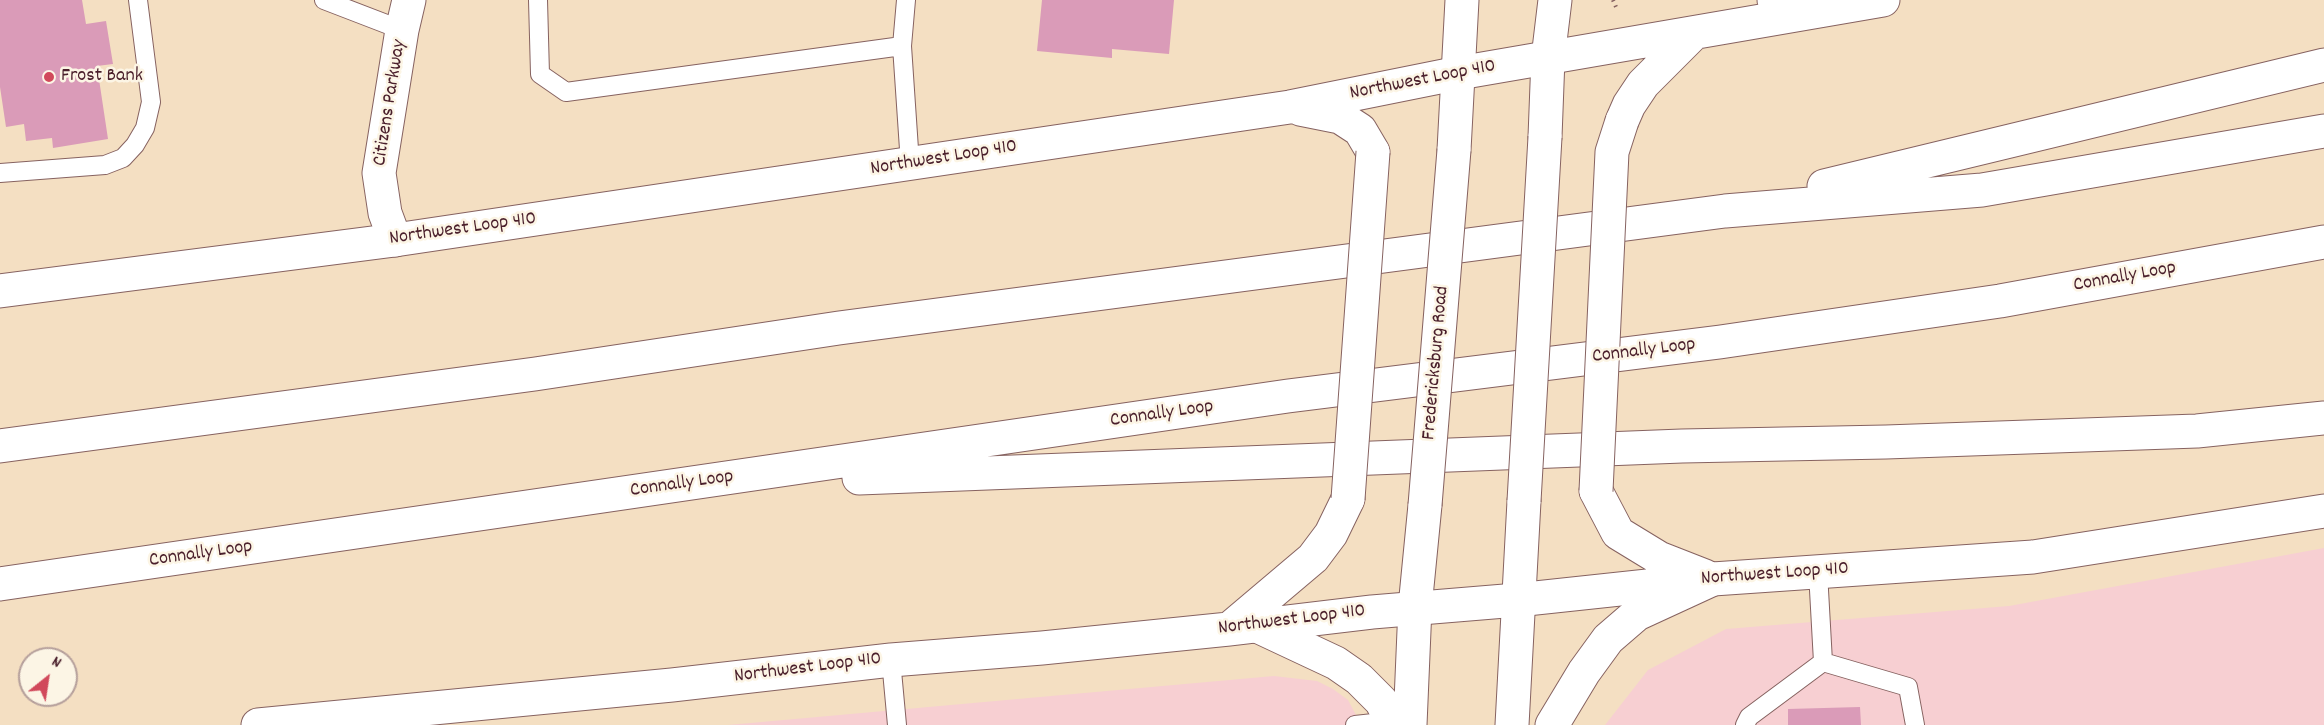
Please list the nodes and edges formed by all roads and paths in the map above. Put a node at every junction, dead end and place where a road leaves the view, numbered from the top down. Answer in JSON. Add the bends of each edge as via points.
{"nodes":[{"id":1,"x":138,"y":0,"type":"edge"},
{"id":2,"x":324,"y":0,"type":"edge"},
{"id":3,"x":538,"y":0,"type":"edge"},
{"id":4,"x":906,"y":0,"type":"edge"},
{"id":5,"x":1462,"y":0,"type":"edge"},
{"id":6,"x":1555,"y":0,"type":"edge"},
{"id":7,"x":1613,"y":0,"type":"edge"},
{"id":8,"x":1884,"y":0,"type":"edge"},
{"id":9,"x":1616,"y":7,"type":"dead end"},
{"id":10,"x":1788,"y":7,"type":"edge"},
{"id":11,"x":405,"y":15,"type":"edge"},
{"id":12,"x":1694,"y":33,"type":"junction"},
{"id":13,"x":902,"y":46,"type":"junction"},
{"id":14,"x":1548,"y":58,"type":"junction"},
{"id":15,"x":2324,"y":65,"type":"edge"},
{"id":16,"x":1459,"y":73,"type":"junction"},
{"id":17,"x":1290,"y":107,"type":"junction"},
{"id":18,"x":2324,"y":132,"type":"edge"},
{"id":19,"x":910,"y":164,"type":"junction"},
{"id":20,"x":0,"y":173,"type":"edge"},
{"id":21,"x":1725,"y":211,"type":"junction"},
{"id":22,"x":395,"y":240,"type":"junction"},
{"id":23,"x":2324,"y":242,"type":"edge"},
{"id":24,"x":0,"y":291,"type":"edge"},
{"id":25,"x":2324,"y":418,"type":"edge"},
{"id":26,"x":0,"y":446,"type":"edge"},
{"id":27,"x":684,"y":484,"type":"junction"},
{"id":28,"x":2321,"y":513,"type":"edge"},
{"id":29,"x":1818,"y":572,"type":"junction"},
{"id":30,"x":1713,"y":579,"type":"junction"},
{"id":31,"x":0,"y":584,"type":"edge"},
{"id":32,"x":1517,"y":600,"type":"junction"},
{"id":33,"x":1415,"y":607,"type":"junction"},
{"id":34,"x":1242,"y":627,"type":"junction"},
{"id":35,"x":891,"y":660,"type":"junction"},
{"id":36,"x":1823,"y":662,"type":"junction"},
{"id":37,"x":278,"y":724,"type":"edge"},
{"id":38,"x":1399,"y":724,"type":"edge"},
{"id":39,"x":897,"y":725,"type":"edge"},
{"id":40,"x":1355,"y":725,"type":"edge"},
{"id":41,"x":1512,"y":725,"type":"edge"},
{"id":42,"x":1552,"y":725,"type":"edge"},
{"id":43,"x":1744,"y":725,"type":"edge"},
{"id":44,"x":1915,"y":725,"type":"edge"}],
"edges":[{"from":1,"to":20,"type":"lane","via":[[151,102],[145,128],[135,145],[123,158],[105,165]]},
{"from":2,"to":11,"type":"lane"},
{"from":3,"to":13,"type":"lane","via":[[540,74],[566,92]]},
{"from":4,"to":13,"type":"lane"},
{"from":5,"to":16,"type":"main road","name":"Fredericksburg Road"},
{"from":6,"to":14,"type":"main road"},
{"from":7,"to":9,"type":"path"},
{"from":8,"to":10,"type":"main road","name":"Northwest Loop 410"},
{"from":10,"to":12,"type":"main road","name":"Northwest Loop 410"},
{"from":11,"to":22,"type":"main road","name":"Citizens Parkway","via":[[379,173],[385,213]]},
{"from":12,"to":14,"type":"main road","name":"Northwest Loop 410"},
{"from":12,"to":30,"type":"main road","bridge":true,"via":[[1643,84],[1629,105],[1612,152],[1596,491],[1618,533],[1659,558]]},
{"from":13,"to":19,"type":"lane"},
{"from":14,"to":16,"type":"main road","name":"Northwest Loop 410"},
{"from":14,"to":32,"type":"main road","bridge":true},
{"from":15,"to":21,"type":"main road"},
{"from":16,"to":17,"type":"main road","name":"Northwest Loop 410"},
{"from":16,"to":33,"type":"main road","name":"Fredericksburg Road","bridge":true},
{"from":17,"to":19,"type":"main road","name":"Northwest Loop 410"},
{"from":17,"to":34,"type":"main road","bridge":true,"via":[[1340,117],[1360,130],[1373,152],[1348,499],[1331,534],[1313,558]]},
{"from":18,"to":21,"type":"main road","via":[[1982,190]]},
{"from":19,"to":22,"type":"main road","name":"Northwest Loop 410"},
{"from":21,"to":26,"type":"main road","via":[[839,328],[523,376]]},
{"from":22,"to":24,"type":"main road","name":"Northwest Loop 410"},
{"from":23,"to":27,"type":"main road","name":"Connally Loop","via":[[2000,301],[1720,342],[1288,396]]},
{"from":25,"to":27,"type":"main road","via":[[2197,431],[1682,446]]},
{"from":27,"to":31,"type":"main road","name":"Connally Loop"},
{"from":28,"to":29,"type":"main road","name":"Northwest Loop 410","via":[[2033,557]]},
{"from":29,"to":30,"type":"main road","name":"Northwest Loop 410"},
{"from":29,"to":36,"type":"lane"},
{"from":30,"to":32,"type":"main road","name":"Northwest Loop 410"},
{"from":30,"to":42,"type":"main road","via":[[1637,614],[1608,639]]},
{"from":32,"to":33,"type":"main road","name":"Northwest Loop 410"},
{"from":32,"to":41,"type":"main road"},
{"from":33,"to":34,"type":"main road","name":"Northwest Loop 410"},
{"from":33,"to":38,"type":"main road","name":"Fredericksburg Road"},
{"from":34,"to":35,"type":"main road","name":"Northwest Loop 410"},
{"from":34,"to":38,"type":"main road","via":[[1336,663],[1359,679]]},
{"from":35,"to":37,"type":"main road","name":"Northwest Loop 410"},
{"from":35,"to":39,"type":"lane"},
{"from":36,"to":43,"type":"lane","via":[[1749,717]]},
{"from":36,"to":44,"type":"lane","via":[[1908,687]]},
{"from":38,"to":40,"type":"lane"}]}
